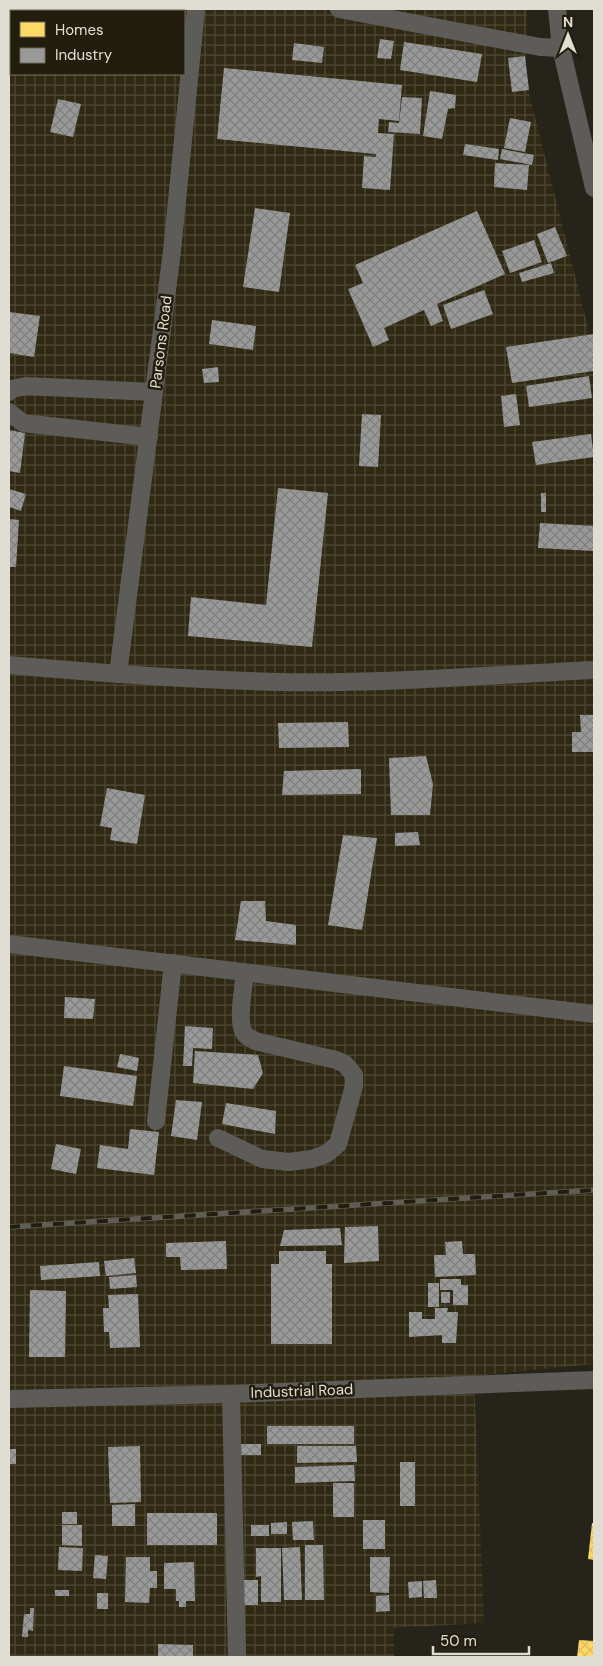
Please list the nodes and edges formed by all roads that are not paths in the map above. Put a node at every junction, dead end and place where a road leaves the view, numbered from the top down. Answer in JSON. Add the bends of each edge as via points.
{"nodes":[{"id":1,"x":196,"y":9,"type":"edge"},
{"id":2,"x":339,"y":9,"type":"edge"},
{"id":3,"x":557,"y":9,"type":"edge"},
{"id":4,"x":562,"y":48,"type":"junction"},
{"id":5,"x":594,"y":188,"type":"edge"},
{"id":6,"x":9,"y":392,"type":"edge"},
{"id":7,"x":154,"y":392,"type":"junction"},
{"id":8,"x":9,"y":412,"type":"edge"},
{"id":9,"x":149,"y":437,"type":"junction"},
{"id":10,"x":9,"y":665,"type":"edge"},
{"id":11,"x":594,"y":670,"type":"edge"},
{"id":12,"x":118,"y":674,"type":"junction"},
{"id":13,"x":9,"y":944,"type":"edge"},
{"id":14,"x":173,"y":963,"type":"junction"},
{"id":15,"x":245,"y":973,"type":"junction"},
{"id":16,"x":594,"y":1014,"type":"edge"},
{"id":17,"x":156,"y":1121,"type":"dead end"},
{"id":18,"x":218,"y":1138,"type":"dead end"},
{"id":19,"x":594,"y":1380,"type":"edge"},
{"id":20,"x":231,"y":1394,"type":"junction"},
{"id":21,"x":9,"y":1399,"type":"edge"},
{"id":22,"x":237,"y":1657,"type":"edge"}],
"edges":[{"from":1,"to":7,"type":"street","name":"Parsons Road","via":[[172,251]]},
{"from":2,"to":4,"type":"street","via":[[540,47]]},
{"from":3,"to":4,"type":"street"},
{"from":4,"to":5,"type":"street"},
{"from":6,"to":7,"type":"street","via":[[12,388],[26,386]]},
{"from":7,"to":9,"type":"street","name":"Parsons Road"},
{"from":8,"to":9,"type":"street","via":[[23,423]]},
{"from":9,"to":12,"type":"street","name":"Parsons Road"},
{"from":10,"to":12,"type":"street"},
{"from":11,"to":12,"type":"street","via":[[281,682]]},
{"from":13,"to":14,"type":"street"},
{"from":14,"to":15,"type":"street"},
{"from":14,"to":17,"type":"street"},
{"from":15,"to":16,"type":"street"},
{"from":15,"to":18,"type":"street","via":[[241,1012],[241,1026],[245,1034],[255,1040],[345,1064],[354,1075],[354,1086],[338,1144],[326,1154],[288,1162],[262,1159]]},
{"from":19,"to":20,"type":"street","name":"Industrial Road"},
{"from":20,"to":21,"type":"street","name":"Industrial Road"},
{"from":20,"to":22,"type":"street"}]}
